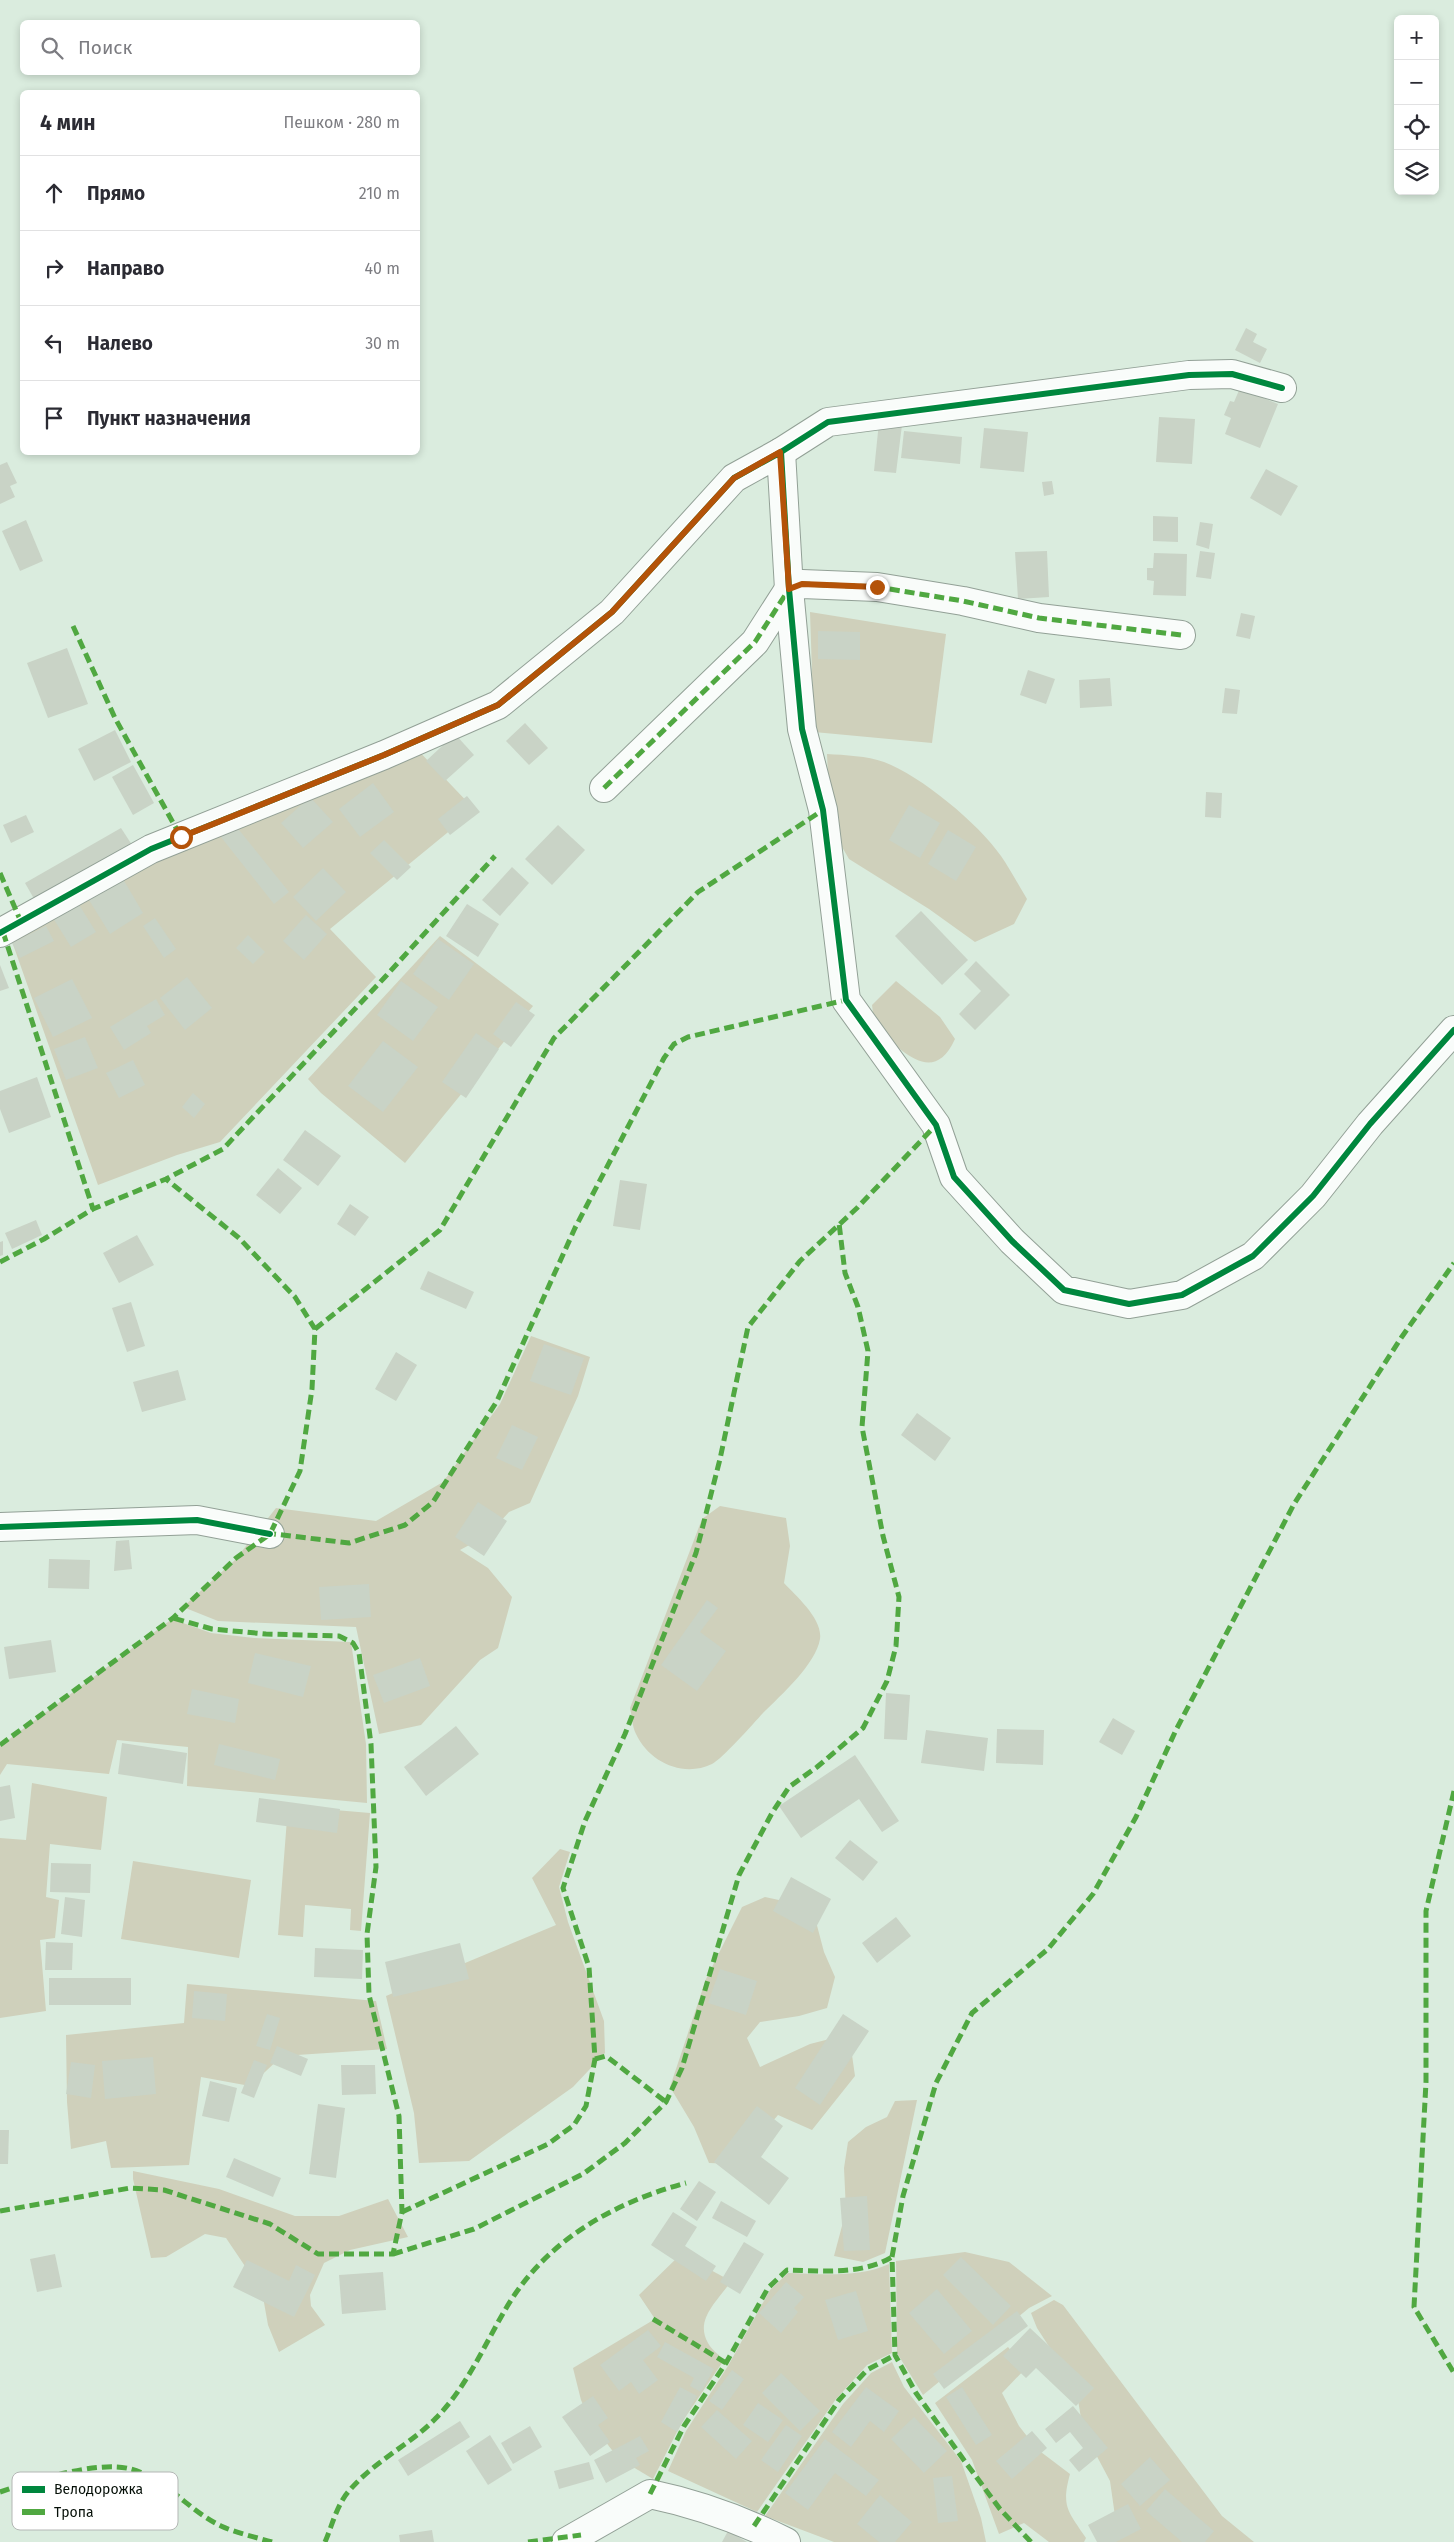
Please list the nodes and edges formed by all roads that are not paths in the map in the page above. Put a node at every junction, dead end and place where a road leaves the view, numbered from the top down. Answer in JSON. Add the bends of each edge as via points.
{"nodes":[{"id":1,"x":1282,"y":388,"type":"dead end"},
{"id":2,"x":780,"y":452,"type":"junction"},
{"id":3,"x":789,"y":589,"type":"junction"},
{"id":4,"x":1181,"y":634,"type":"dead end"},
{"id":5,"x":604,"y":788,"type":"dead end"},
{"id":6,"x":0,"y":933,"type":"edge"},
{"id":7,"x":1454,"y":1030,"type":"edge"},
{"id":8,"x":0,"y":1527,"type":"edge"},
{"id":9,"x":270,"y":1534,"type":"dead end"},
{"id":10,"x":566,"y":2542,"type":"edge"},
{"id":11,"x":786,"y":2542,"type":"edge"}],
"edges":[{"from":1,"to":2,"type":"street","via":[[1232,374],[1189,375],[929,408],[828,422]]},
{"from":2,"to":3,"type":"street"},
{"from":2,"to":6,"type":"street","via":[[734,478],[612,612],[498,705],[384,755],[151,848]]},
{"from":3,"to":4,"type":"street","via":[[802,584],[877,587],[964,600],[1039,618]]},
{"from":3,"to":5,"type":"street","via":[[754,642]]},
{"from":3,"to":7,"type":"street","via":[[802,729],[824,810],[846,1000],[936,1125],[954,1177],[1012,1241],[1064,1290],[1129,1304],[1182,1295],[1252,1256],[1313,1196],[1370,1124]]},
{"from":8,"to":9,"type":"street","via":[[197,1520]]},
{"from":10,"to":11,"type":"street","via":[[650,2494],[695,2503]]}]}
